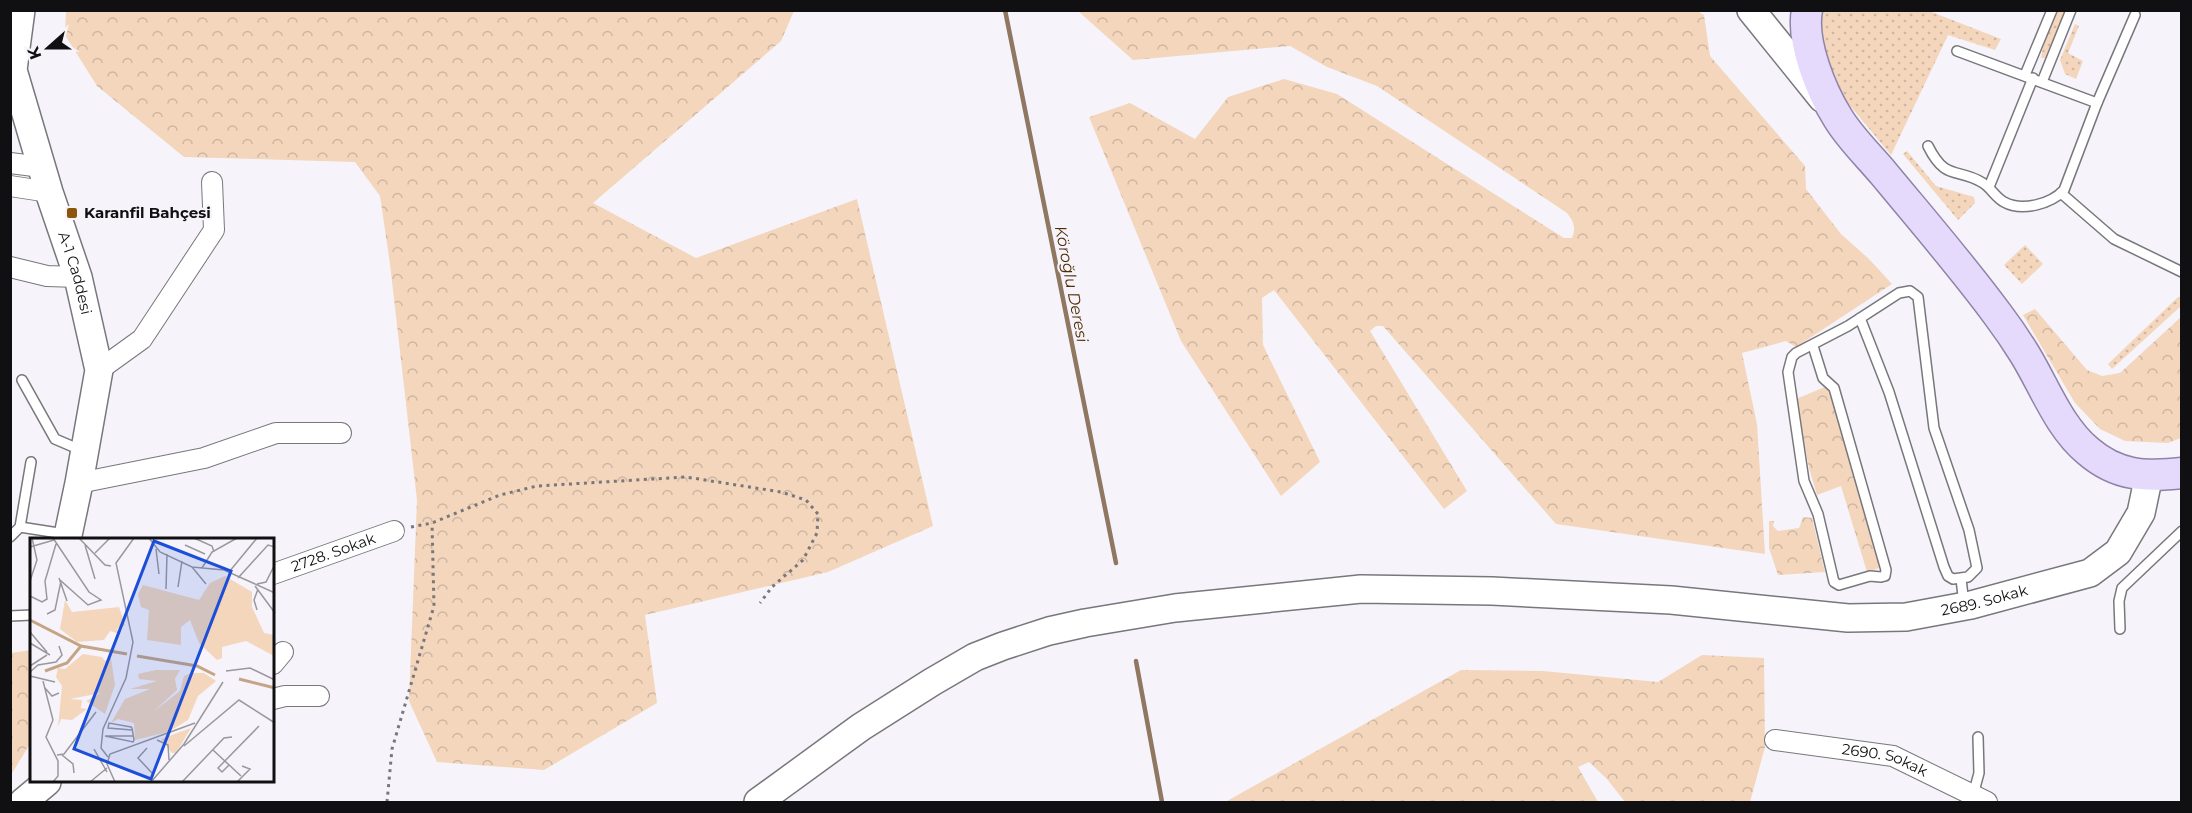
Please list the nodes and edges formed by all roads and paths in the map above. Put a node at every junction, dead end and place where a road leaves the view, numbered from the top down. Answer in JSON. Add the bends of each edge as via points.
{"nodes":[{"id":1,"x":1751,"y":10,"type":"edge"},
{"id":2,"x":1807,"y":10,"type":"edge"},
{"id":3,"x":2052,"y":10,"type":"edge"},
{"id":4,"x":2071,"y":10,"type":"edge"},
{"id":5,"x":17,"y":15,"type":"edge"},
{"id":6,"x":2135,"y":15,"type":"dead end"},
{"id":7,"x":1957,"y":51,"type":"dead end"},
{"id":8,"x":12,"y":70,"type":"edge"},
{"id":9,"x":2029,"y":77,"type":"junction"},
{"id":10,"x":2042,"y":82,"type":"junction"},
{"id":11,"x":2097,"y":103,"type":"junction"},
{"id":12,"x":1838,"y":118,"type":"junction"},
{"id":13,"x":1928,"y":146,"type":"dead end"},
{"id":14,"x":10,"y":163,"type":"edge"},
{"id":15,"x":46,"y":179,"type":"junction"},
{"id":16,"x":212,"y":182,"type":"dead end"},
{"id":17,"x":10,"y":186,"type":"edge"},
{"id":18,"x":1989,"y":187,"type":"junction"},
{"id":19,"x":2061,"y":193,"type":"junction"},
{"id":20,"x":10,"y":267,"type":"edge"},
{"id":21,"x":2181,"y":272,"type":"edge"},
{"id":22,"x":78,"y":278,"type":"junction"},
{"id":23,"x":1860,"y":318,"type":"junction"},
{"id":24,"x":1813,"y":346,"type":"junction"},
{"id":25,"x":99,"y":370,"type":"junction"},
{"id":26,"x":22,"y":380,"type":"dead end"},
{"id":27,"x":341,"y":433,"type":"dead end"},
{"id":28,"x":85,"y":452,"type":"junction"},
{"id":29,"x":31,"y":462,"type":"dead end"},
{"id":30,"x":2181,"y":473,"type":"edge"},
{"id":31,"x":2149,"y":475,"type":"junction"},
{"id":32,"x":79,"y":483,"type":"junction"},
{"id":33,"x":432,"y":523,"type":"junction"},
{"id":34,"x":20,"y":527,"type":"junction"},
{"id":35,"x":394,"y":531,"type":"joint"},
{"id":36,"x":2181,"y":531,"type":"edge"},
{"id":37,"x":10,"y":537,"type":"edge"},
{"id":38,"x":67,"y":537,"type":"edge"},
{"id":39,"x":274,"y":574,"type":"edge"},
{"id":40,"x":1961,"y":579,"type":"junction"},
{"id":41,"x":760,"y":603,"type":"dead end"},
{"id":42,"x":1964,"y":606,"type":"junction"},
{"id":43,"x":30,"y":615,"type":"edge"},
{"id":44,"x":10,"y":616,"type":"edge"},
{"id":45,"x":2120,"y":629,"type":"dead end"},
{"id":46,"x":319,"y":696,"type":"dead end"},
{"id":47,"x":274,"y":699,"type":"edge"},
{"id":48,"x":1978,"y":737,"type":"dead end"},
{"id":49,"x":1775,"y":740,"type":"dead end"},
{"id":50,"x":46,"y":783,"type":"edge"},
{"id":51,"x":1980,"y":799,"type":"edge"},
{"id":52,"x":23,"y":802,"type":"edge"},
{"id":53,"x":387,"y":802,"type":"edge"},
{"id":54,"x":758,"y":802,"type":"edge"}],
"edges":[{"from":1,"to":12,"type":"main road"},
{"from":2,"to":12,"type":"main road","via":[[1805,33],[1810,54]]},
{"from":3,"to":9,"type":"lane"},
{"from":4,"to":10,"type":"lane"},
{"from":5,"to":8,"type":"main road","name":"A-1 Caddesi"},
{"from":6,"to":11,"type":"lane"},
{"from":7,"to":9,"type":"lane"},
{"from":8,"to":15,"type":"main road","name":"A-1 Caddesi"},
{"from":9,"to":10,"type":"lane"},
{"from":9,"to":18,"type":"lane"},
{"from":10,"to":11,"type":"lane"},
{"from":11,"to":19,"type":"lane"},
{"from":12,"to":31,"type":"main road","via":[[1998,315],[2024,352],[2051,403],[2086,450],[2112,469]]},
{"from":13,"to":18,"type":"lane","via":[[1942,167]]},
{"from":14,"to":15,"type":"street"},
{"from":15,"to":17,"type":"street"},
{"from":15,"to":22,"type":"main road","name":"A-1 Caddesi"},
{"from":16,"to":25,"type":"street","via":[[214,230],[142,339]]},
{"from":18,"to":19,"type":"lane","via":[[2004,202],[2023,207]]},
{"from":19,"to":21,"type":"lane","via":[[2114,239]]},
{"from":20,"to":22,"type":"street"},
{"from":22,"to":25,"type":"main road","name":"A-1 Caddesi"},
{"from":23,"to":24,"type":"lane"},
{"from":23,"to":40,"type":"lane","via":[[1889,392],[1944,567],[1948,576]]},
{"from":23,"to":40,"type":"lane","via":[[1899,293],[1910,291],[1918,297],[1934,428],[1969,530],[1977,568]]},
{"from":24,"to":24,"type":"lane","via":[[1823,378],[1838,398],[1887,570],[1885,576],[1839,585],[1834,582],[1818,514],[1804,481],[1788,372],[1792,357]]},
{"from":25,"to":28,"type":"main road","name":"A-1 Caddesi"},
{"from":26,"to":28,"type":"lane","via":[[55,439]]},
{"from":27,"to":32,"type":"street","via":[[276,434],[204,458]]},
{"from":28,"to":32,"type":"main road","name":"A-1 Caddesi"},
{"from":29,"to":34,"type":"lane"},
{"from":30,"to":31,"type":"main road"},
{"from":31,"to":42,"type":"main road","name":"2689. Sokak","via":[[2141,513],[2118,552],[2090,573]]},
{"from":32,"to":38,"type":"main road","name":"A-1 Caddesi"},
{"from":33,"to":35,"type":"path"},
{"from":33,"to":41,"type":"path","via":[[500,495],[537,486],[686,477],[781,492],[806,500],[818,514],[817,533],[803,560]]},
{"from":33,"to":53,"type":"path","via":[[434,606],[392,749]]},
{"from":34,"to":37,"type":"lane"},
{"from":34,"to":38,"type":"lane"},
{"from":35,"to":39,"type":"street","name":"2728. Sokak"},
{"from":36,"to":45,"type":"lane","via":[[2122,588]]},
{"from":40,"to":42,"type":"lane"},
{"from":42,"to":54,"type":"main road","name":"2689. Sokak","via":[[1906,617],[1848,618],[1671,600],[1360,589],[1175,608],[1085,623],[975,657],[861,727]]},
{"from":43,"to":44,"type":"lane"},
{"from":46,"to":47,"type":"street"},
{"from":48,"to":51,"type":"lane"},
{"from":49,"to":51,"type":"street","name":"2690. Sokak","via":[[1893,756]]},
{"from":50,"to":52,"type":"main road"}]}
